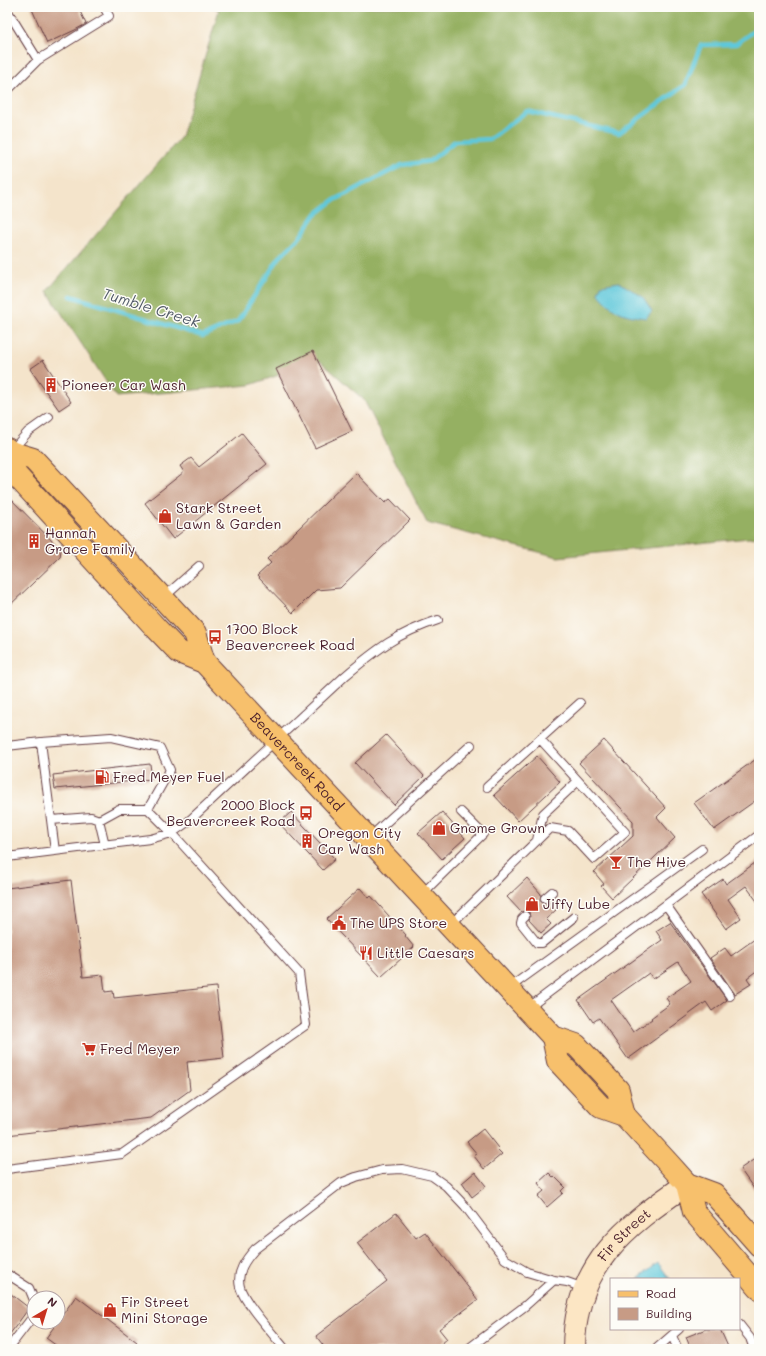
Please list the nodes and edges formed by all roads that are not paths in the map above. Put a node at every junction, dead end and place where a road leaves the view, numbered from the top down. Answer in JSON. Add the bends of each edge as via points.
{"nodes":[{"id":1,"x":104,"y":7,"type":"edge"},
{"id":2,"x":7,"y":10,"type":"edge"},
{"id":3,"x":38,"y":60,"type":"junction"},
{"id":4,"x":7,"y":91,"type":"edge"},
{"id":5,"x":49,"y":417,"type":"dead end"},
{"id":6,"x":8,"y":450,"type":"edge"},
{"id":7,"x":66,"y":531,"type":"junction"},
{"id":8,"x":199,"y":566,"type":"dead end"},
{"id":9,"x":163,"y":599,"type":"junction"},
{"id":10,"x":438,"y":620,"type":"dead end"},
{"id":11,"x":204,"y":662,"type":"junction"},
{"id":12,"x":580,"y":703,"type":"dead end"},
{"id":13,"x":540,"y":739,"type":"junction"},
{"id":14,"x":277,"y":740,"type":"junction"},
{"id":15,"x":41,"y":742,"type":"junction"},
{"id":16,"x":471,"y":745,"type":"dead end"},
{"id":17,"x":7,"y":746,"type":"edge"},
{"id":18,"x":578,"y":780,"type":"junction"},
{"id":19,"x":487,"y":787,"type":"dead end"},
{"id":20,"x":148,"y":809,"type":"junction"},
{"id":21,"x":461,"y":812,"type":"dead end"},
{"id":22,"x":51,"y":820,"type":"junction"},
{"id":23,"x":99,"y":820,"type":"junction"},
{"id":24,"x":172,"y":833,"type":"junction"},
{"id":25,"x":759,"y":835,"type":"edge"},
{"id":26,"x":369,"y":838,"type":"junction"},
{"id":27,"x":537,"y":841,"type":"junction"},
{"id":28,"x":105,"y":845,"type":"junction"},
{"id":29,"x":702,"y":849,"type":"dead end"},
{"id":30,"x":55,"y":851,"type":"junction"},
{"id":31,"x":7,"y":857,"type":"edge"},
{"id":32,"x":552,"y":892,"type":"dead end"},
{"id":33,"x":421,"y":895,"type":"junction"},
{"id":34,"x":546,"y":898,"type":"dead end"},
{"id":35,"x":666,"y":905,"type":"junction"},
{"id":36,"x":525,"y":916,"type":"dead end"},
{"id":37,"x":574,"y":917,"type":"dead end"},
{"id":38,"x":450,"y":926,"type":"junction"},
{"id":39,"x":508,"y":989,"type":"junction"},
{"id":40,"x":730,"y":996,"type":"dead end"},
{"id":41,"x":527,"y":1009,"type":"junction"},
{"id":42,"x":7,"y":1169,"type":"edge"},
{"id":43,"x":687,"y":1184,"type":"junction"},
{"id":44,"x":759,"y":1245,"type":"edge"},
{"id":45,"x":7,"y":1274,"type":"edge"},
{"id":46,"x":554,"y":1280,"type":"junction"},
{"id":47,"x":584,"y":1288,"type":"junction"},
{"id":48,"x":759,"y":1288,"type":"edge"},
{"id":49,"x":30,"y":1290,"type":"edge"},
{"id":50,"x":26,"y":1325,"type":"edge"},
{"id":51,"x":740,"y":1325,"type":"edge"},
{"id":52,"x":678,"y":1330,"type":"edge"},
{"id":53,"x":672,"y":1336,"type":"junction"},
{"id":54,"x":8,"y":1349,"type":"edge"},
{"id":55,"x":285,"y":1349,"type":"edge"},
{"id":56,"x":468,"y":1349,"type":"edge"},
{"id":57,"x":574,"y":1349,"type":"edge"},
{"id":58,"x":656,"y":1349,"type":"edge"},
{"id":59,"x":678,"y":1349,"type":"edge"},
{"id":60,"x":754,"y":1349,"type":"edge"}],
"edges":[{"from":1,"to":3,"type":"lane","via":[[108,16]]},
{"from":2,"to":3,"type":"lane"},
{"from":3,"to":4,"type":"lane"},
{"from":5,"to":6,"type":"lane"},
{"from":6,"to":7,"type":"main road","name":"Beavercreek Road","via":[[15,474]]},
{"from":6,"to":9,"type":"main road","name":"Beavercreek Road","via":[[33,459]]},
{"from":7,"to":9,"type":"main road","via":[[102,554],[143,597],[155,602]]},
{"from":7,"to":11,"type":"main road","name":"Beavercreek Road","via":[[179,652]]},
{"from":8,"to":9,"type":"lane"},
{"from":9,"to":11,"type":"main road","name":"Beavercreek Road","via":[[195,633]]},
{"from":10,"to":14,"type":"lane","via":[[406,632],[372,654]]},
{"from":11,"to":14,"type":"main road","name":"Beavercreek Road"},
{"from":12,"to":13,"type":"lane"},
{"from":13,"to":18,"type":"lane"},
{"from":13,"to":19,"type":"lane"},
{"from":14,"to":24,"type":"lane"},
{"from":14,"to":26,"type":"main road","name":"Beavercreek Road"},
{"from":15,"to":17,"type":"lane"},
{"from":15,"to":20,"type":"lane","via":[[111,737],[160,748],[170,770]]},
{"from":15,"to":22,"type":"lane"},
{"from":16,"to":26,"type":"lane"},
{"from":18,"to":27,"type":"lane","via":[[543,814]]},
{"from":18,"to":27,"type":"lane","via":[[625,832],[594,859],[568,831],[550,828]]},
{"from":20,"to":23,"type":"lane","via":[[119,809]]},
{"from":20,"to":24,"type":"lane"},
{"from":21,"to":33,"type":"lane","via":[[482,834]]},
{"from":22,"to":23,"type":"lane","via":[[91,817]]},
{"from":22,"to":30,"type":"lane"},
{"from":23,"to":28,"type":"lane"},
{"from":24,"to":28,"type":"lane","via":[[150,839]]},
{"from":24,"to":42,"type":"lane","via":[[299,973],[306,1025],[122,1154]]},
{"from":25,"to":35,"type":"lane"},
{"from":26,"to":33,"type":"main road","name":"Beavercreek Road"},
{"from":27,"to":38,"type":"lane"},
{"from":28,"to":30,"type":"lane"},
{"from":29,"to":39,"type":"lane"},
{"from":30,"to":31,"type":"lane"},
{"from":32,"to":34,"type":"lane"},
{"from":33,"to":38,"type":"main road","name":"Beavercreek Road"},
{"from":35,"to":40,"type":"lane"},
{"from":35,"to":41,"type":"lane"},
{"from":36,"to":37,"type":"lane","via":[[521,923],[537,943],[542,943]]},
{"from":38,"to":39,"type":"main road","name":"Beavercreek Road"},
{"from":39,"to":41,"type":"main road","name":"Beavercreek Road"},
{"from":41,"to":43,"type":"main road","name":"Beavercreek Road","via":[[553,1037],[576,1045],[618,1090],[624,1115]]},
{"from":43,"to":44,"type":"main road","name":"Beavercreek Road","via":[[714,1194]]},
{"from":43,"to":47,"type":"street","name":"Fir Street","via":[[659,1203],[617,1239],[598,1262]]},
{"from":43,"to":48,"type":"main road","name":"Beavercreek Road","via":[[694,1212]]},
{"from":45,"to":49,"type":"lane"},
{"from":46,"to":47,"type":"lane"},
{"from":46,"to":55,"type":"lane","via":[[528,1272],[505,1259],[465,1206],[446,1186],[432,1176],[402,1169],[382,1170],[341,1183],[255,1249],[245,1260],[240,1273],[240,1287],[249,1304]]},
{"from":46,"to":56,"type":"lane","via":[[525,1306]]},
{"from":47,"to":57,"type":"street","name":"Fir Street","via":[[576,1319]]},
{"from":50,"to":54,"type":"lane"},
{"from":51,"to":60,"type":"lane","via":[[750,1338]]},
{"from":52,"to":53,"type":"lane"},
{"from":53,"to":58,"type":"lane"},
{"from":53,"to":59,"type":"lane"}]}
